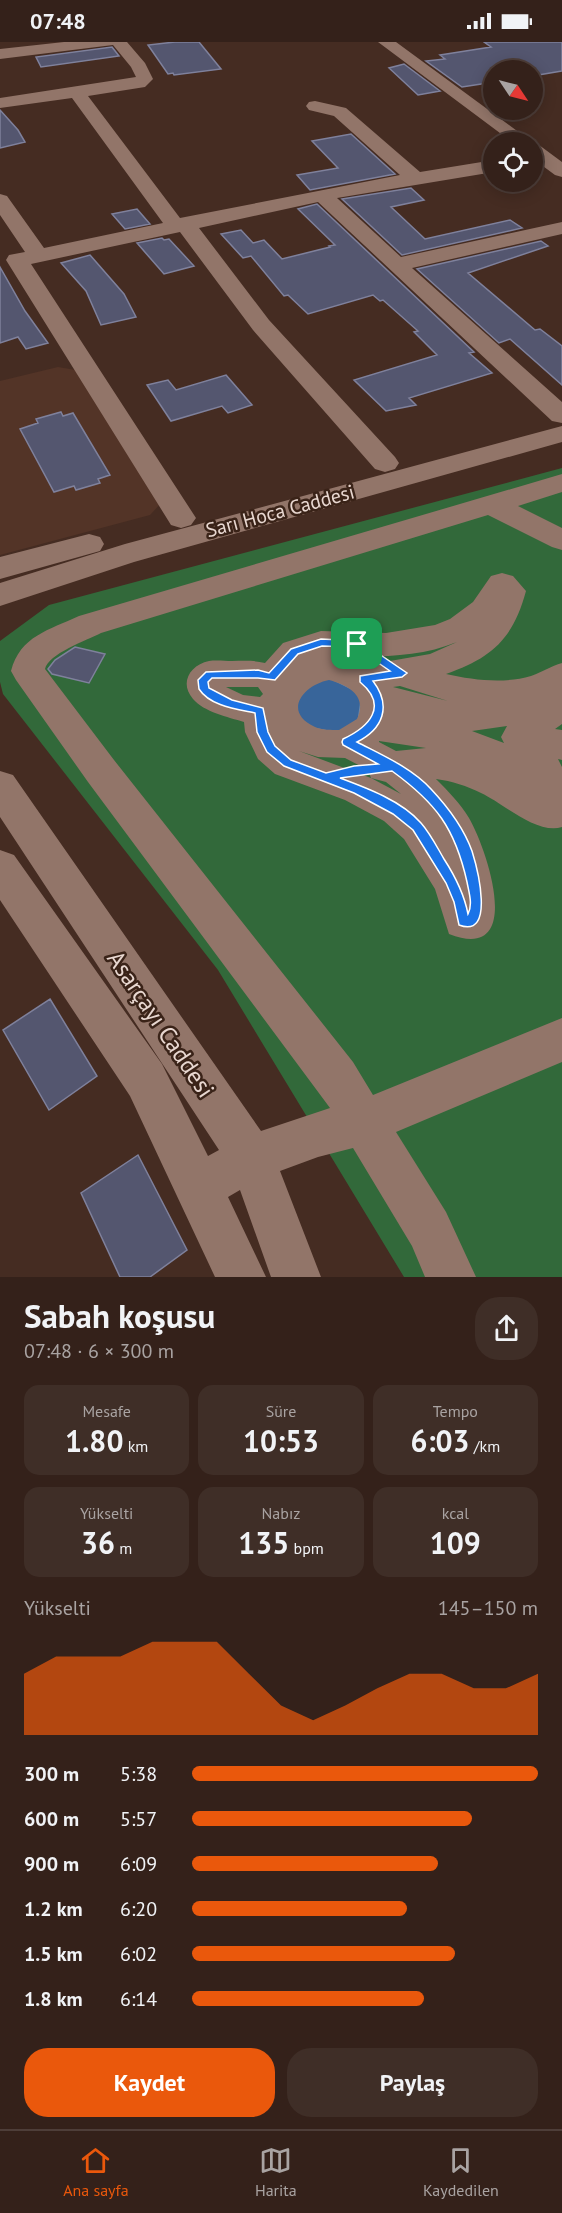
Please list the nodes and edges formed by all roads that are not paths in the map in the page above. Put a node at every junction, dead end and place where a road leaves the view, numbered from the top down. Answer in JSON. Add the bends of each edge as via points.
{"nodes":[{"id":1,"x":107,"y":42,"type":"edge"},
{"id":2,"x":119,"y":42,"type":"edge"},
{"id":3,"x":386,"y":42,"type":"edge"},
{"id":4,"x":0,"y":54,"type":"edge"},
{"id":5,"x":77,"y":93,"type":"junction"},
{"id":6,"x":0,"y":102,"type":"edge"},
{"id":7,"x":315,"y":106,"type":"dead end"},
{"id":8,"x":510,"y":132,"type":"edge"},
{"id":9,"x":562,"y":152,"type":"edge"},
{"id":10,"x":543,"y":153,"type":"edge"},
{"id":11,"x":543,"y":159,"type":"edge"},
{"id":12,"x":483,"y":167,"type":"edge"},
{"id":13,"x":562,"y":171,"type":"edge"},
{"id":14,"x":415,"y":178,"type":"junction"},
{"id":15,"x":322,"y":195,"type":"junction"},
{"id":16,"x":0,"y":200,"type":"edge"},
{"id":17,"x":180,"y":224,"type":"junction"},
{"id":18,"x":562,"y":228,"type":"edge"},
{"id":19,"x":538,"y":234,"type":"junction"},
{"id":20,"x":562,"y":251,"type":"edge"},
{"id":21,"x":18,"y":260,"type":"edge"},
{"id":22,"x":396,"y":265,"type":"junction"},
{"id":23,"x":562,"y":415,"type":"edge"},
{"id":24,"x":562,"y":434,"type":"edge"},
{"id":25,"x":385,"y":463,"type":"junction"},
{"id":26,"x":562,"y":483,"type":"edge"},
{"id":27,"x":490,"y":504,"type":"junction"},
{"id":28,"x":182,"y":518,"type":"junction"},
{"id":29,"x":562,"y":540,"type":"edge"},
{"id":30,"x":0,"y":568,"type":"edge"},
{"id":31,"x":0,"y":595,"type":"edge"},
{"id":32,"x":357,"y":644,"type":"junction"},
{"id":33,"x":402,"y":673,"type":"junction"},
{"id":34,"x":562,"y":676,"type":"edge"},
{"id":35,"x":271,"y":695,"type":"junction"},
{"id":36,"x":562,"y":698,"type":"edge"},
{"id":37,"x":364,"y":711,"type":"junction"},
{"id":38,"x":519,"y":737,"type":"junction"},
{"id":39,"x":562,"y":745,"type":"edge"},
{"id":40,"x":394,"y":767,"type":"junction"},
{"id":41,"x":326,"y":777,"type":"junction"},
{"id":42,"x":0,"y":786,"type":"edge"},
{"id":43,"x":555,"y":802,"type":"junction"},
{"id":44,"x":0,"y":867,"type":"edge"},
{"id":45,"x":562,"y":1040,"type":"edge"},
{"id":46,"x":364,"y":1122,"type":"junction"},
{"id":47,"x":252,"y":1158,"type":"junction"},
{"id":48,"x":198,"y":1187,"type":"junction"},
{"id":49,"x":241,"y":1277,"type":"edge"},
{"id":50,"x":296,"y":1277,"type":"edge"},
{"id":51,"x":451,"y":1277,"type":"edge"}],
"edges":[{"from":1,"to":4,"type":"street"},
{"from":2,"to":5,"type":"street","via":[[145,79],[131,86]]},
{"from":3,"to":8,"type":"street"},
{"from":5,"to":6,"type":"street"},
{"from":5,"to":17,"type":"street"},
{"from":7,"to":14,"type":"street","via":[[340,112]]},
{"from":9,"to":10,"type":"street"},
{"from":11,"to":13,"type":"street"},
{"from":12,"to":14,"type":"street"},
{"from":14,"to":15,"type":"street"},
{"from":15,"to":17,"type":"street"},
{"from":15,"to":22,"type":"street"},
{"from":16,"to":21,"type":"street"},
{"from":17,"to":21,"type":"street"},
{"from":17,"to":25,"type":"street","via":[[261,325]]},
{"from":18,"to":19,"type":"street"},
{"from":19,"to":20,"type":"street"},
{"from":19,"to":22,"type":"street"},
{"from":21,"to":28,"type":"street"},
{"from":22,"to":23,"type":"street"},
{"from":23,"to":25,"type":"street","name":"Sarı Hoca Caddesi"},
{"from":24,"to":31,"type":"street","name":"Sarı Hoca Caddesi","via":[[125,554]]},
{"from":25,"to":28,"type":"street","name":"Sarı Hoca Caddesi"},
{"from":26,"to":27,"type":"street"},
{"from":27,"to":29,"type":"street"},
{"from":27,"to":46,"type":"street","via":[[90,624],[44,647],[31,658],[28,671],[337,1078]]},
{"from":28,"to":30,"type":"street","name":"Sarı Hoca Caddesi"},
{"from":32,"to":33,"type":"street"},
{"from":32,"to":33,"type":"street","via":[[386,645],[439,636],[461,627],[484,610],[502,584],[510,591],[497,625],[487,638],[444,664]]},
{"from":32,"to":35,"type":"street","via":[[321,643],[295,652]]},
{"from":33,"to":34,"type":"street","via":[[429,685],[491,693],[533,690]]},
{"from":33,"to":37,"type":"street"},
{"from":35,"to":37,"type":"street","via":[[296,733],[324,744]]},
{"from":35,"to":37,"type":"street","via":[[313,669],[345,669]]},
{"from":35,"to":41,"type":"street","via":[[263,732],[271,749],[288,763]]},
{"from":36,"to":37,"type":"street","via":[[486,716],[452,716],[417,708]]},
{"from":36,"to":38,"type":"street","via":[[552,713]]},
{"from":37,"to":40,"type":"street"},
{"from":37,"to":43,"type":"street","via":[[480,748],[527,775]]},
{"from":38,"to":39,"type":"street"},
{"from":38,"to":43,"type":"street","via":[[544,767]]},
{"from":40,"to":41,"type":"street"},
{"from":40,"to":41,"type":"street","via":[[425,790],[444,812],[466,852],[476,898],[476,913],[469,922],[463,921],[451,880],[417,826],[358,789]]},
{"from":40,"to":43,"type":"street","via":[[437,764],[467,771],[500,784],[553,814],[558,812]]},
{"from":42,"to":47,"type":"street","name":"Asarçayı Caddesi"},
{"from":44,"to":48,"type":"street","name":"Asarçayı Caddesi","via":[[146,1080]]},
{"from":45,"to":46,"type":"street"},
{"from":46,"to":47,"type":"street"},
{"from":46,"to":51,"type":"street","via":[[429,1229]]},
{"from":47,"to":48,"type":"street"},
{"from":47,"to":50,"type":"street","name":"Asarçayı Caddesi"},
{"from":48,"to":49,"type":"street","name":"Asarçayı Caddesi"}]}
